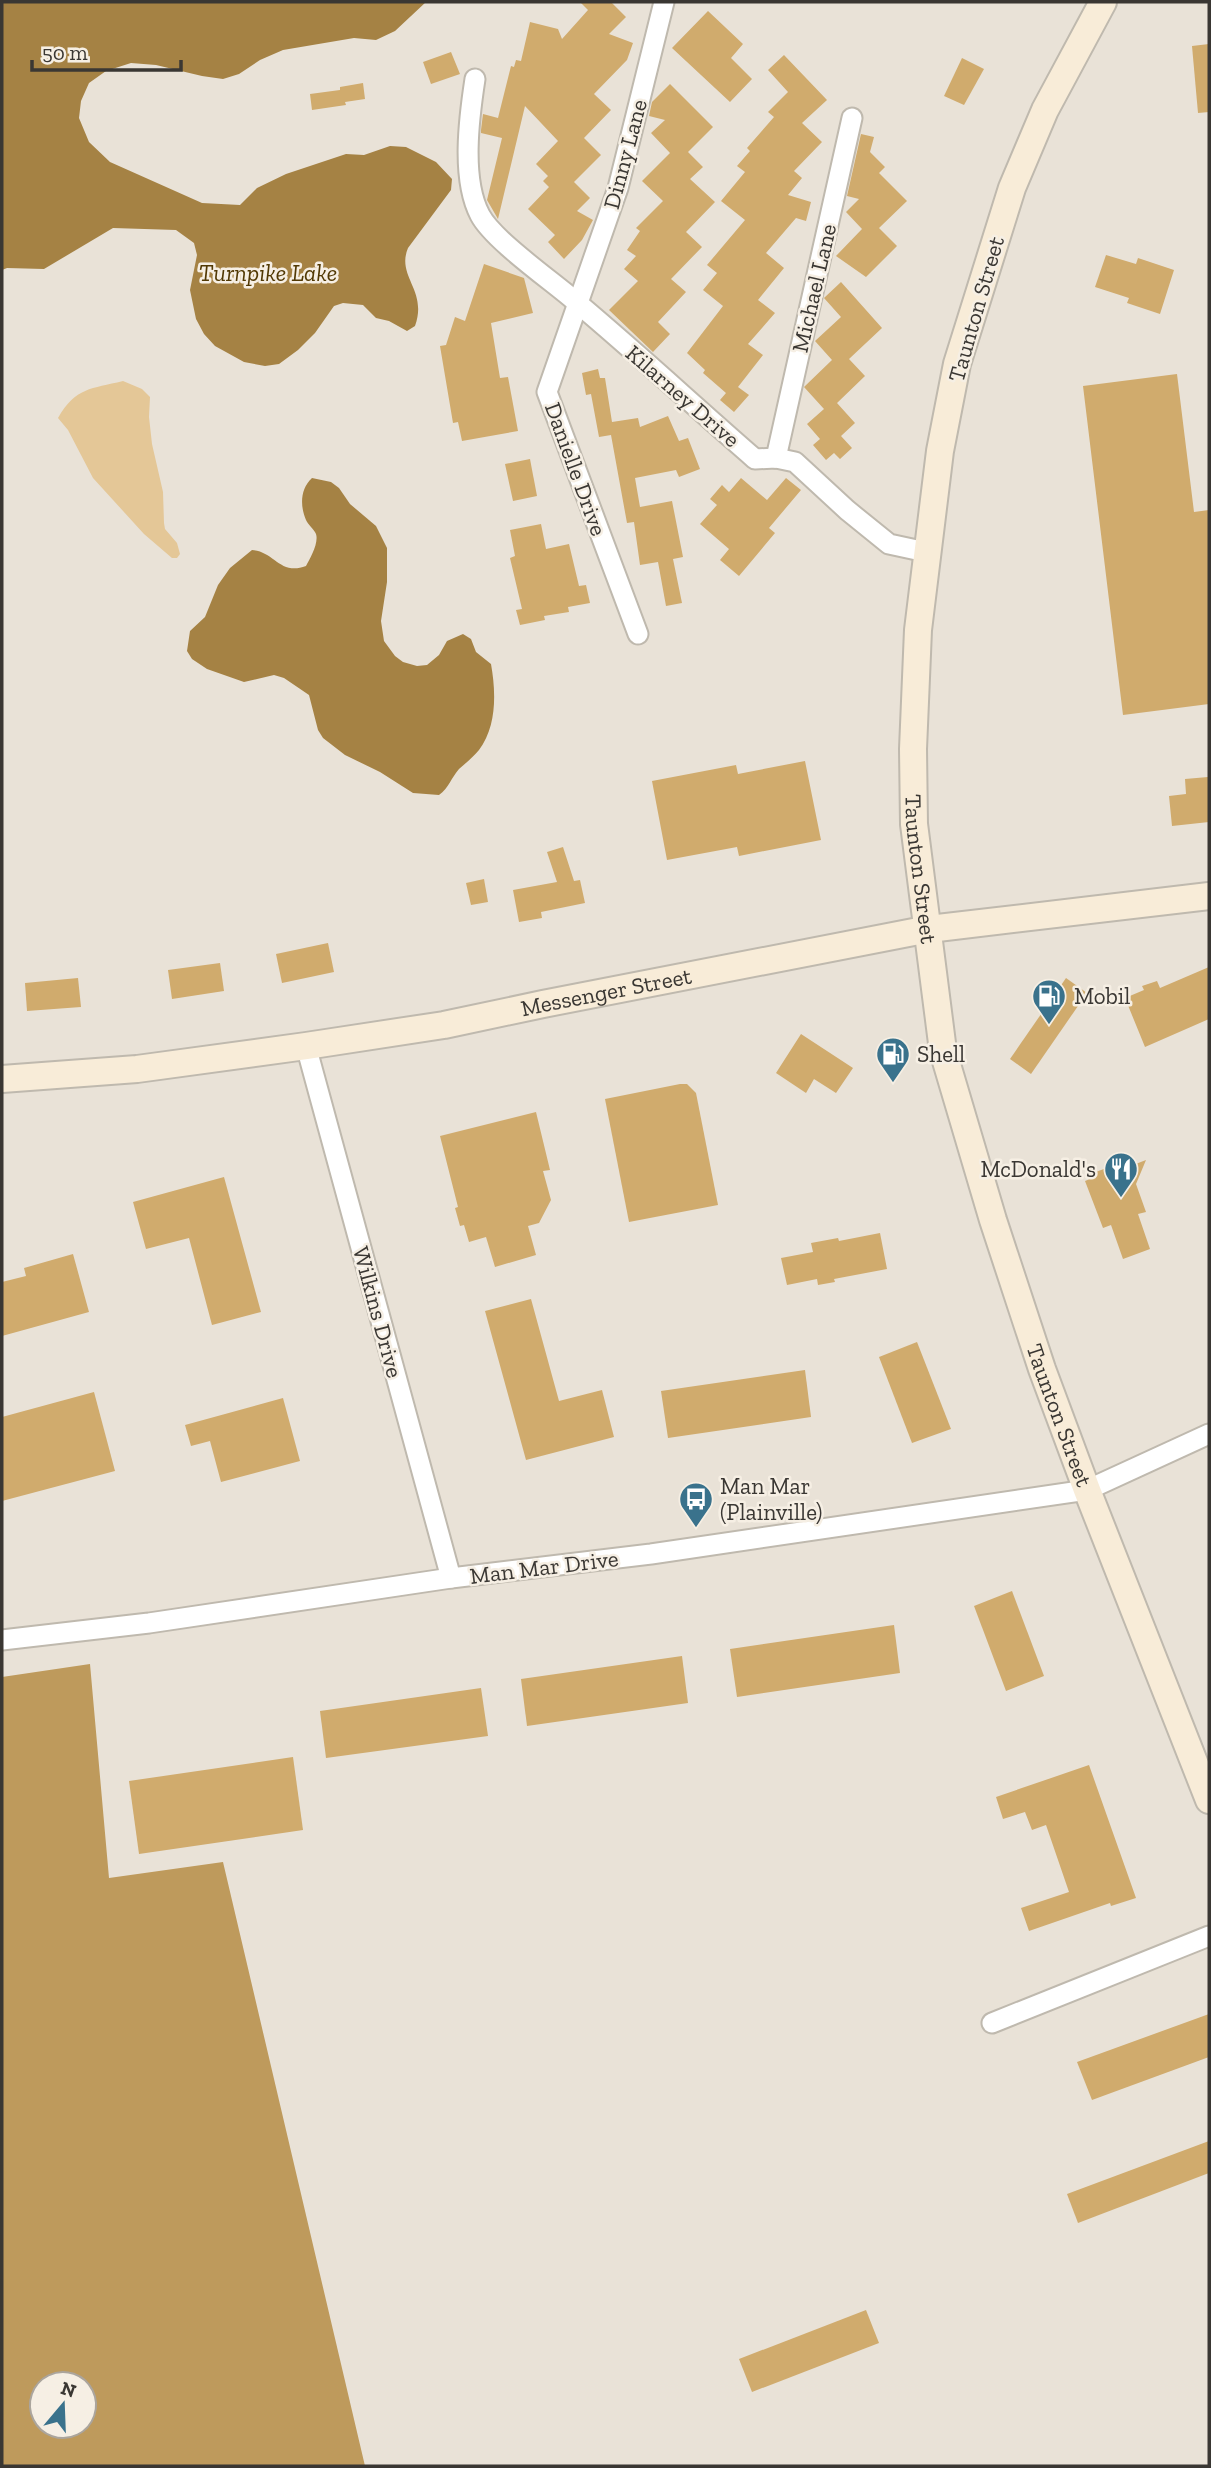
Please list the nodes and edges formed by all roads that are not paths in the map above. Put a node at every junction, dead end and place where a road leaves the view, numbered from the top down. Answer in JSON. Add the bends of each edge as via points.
{"nodes":[{"id":1,"x":664,"y":2,"type":"edge"},
{"id":2,"x":1104,"y":2,"type":"edge"},
{"id":3,"x":475,"y":79,"type":"dead end"},
{"id":4,"x":852,"y":118,"type":"dead end"},
{"id":5,"x":578,"y":303,"type":"junction"},
{"id":6,"x":776,"y":458,"type":"junction"},
{"id":7,"x":926,"y":552,"type":"junction"},
{"id":8,"x":638,"y":634,"type":"dead end"},
{"id":9,"x":1209,"y":895,"type":"edge"},
{"id":10,"x":929,"y":929,"type":"junction"},
{"id":11,"x":306,"y":1046,"type":"junction"},
{"id":12,"x":2,"y":1079,"type":"edge"},
{"id":13,"x":1209,"y":1434,"type":"edge"},
{"id":14,"x":1087,"y":1490,"type":"junction"},
{"id":15,"x":451,"y":1577,"type":"junction"},
{"id":16,"x":2,"y":1640,"type":"edge"},
{"id":17,"x":1209,"y":1798,"type":"edge"},
{"id":18,"x":1209,"y":1936,"type":"edge"},
{"id":19,"x":992,"y":2023,"type":"dead end"}],
"edges":[{"from":1,"to":5,"type":"street","name":"Dinny Lane","via":[[618,188]]},
{"from":2,"to":7,"type":"main road","name":"Taunton Street","via":[[1045,110],[1008,201],[957,364]]},
{"from":3,"to":5,"type":"street","name":"Kilarney Drive","via":[[468,132],[472,190],[481,216],[506,244]]},
{"from":4,"to":6,"type":"street","name":"Michael Lane"},
{"from":5,"to":6,"type":"street","name":"Kilarney Drive","via":[[755,459]]},
{"from":5,"to":8,"type":"street","name":"Danielle Drive","via":[[547,392]]},
{"from":6,"to":7,"type":"street","name":"Kilarney Drive","via":[[795,462],[889,544]]},
{"from":7,"to":10,"type":"main road","name":"Taunton Street","via":[[913,749],[914,824]]},
{"from":9,"to":10,"type":"main road","name":"Messenger Street"},
{"from":10,"to":11,"type":"main road","name":"Messenger Street","via":[[444,1025]]},
{"from":10,"to":14,"type":"main road","name":"Taunton Street","via":[[943,1051],[993,1220]]},
{"from":11,"to":12,"type":"main road","name":"Messenger Street","via":[[137,1069]]},
{"from":11,"to":15,"type":"street","name":"Wilkins Drive"},
{"from":13,"to":14,"type":"street","name":"Man Mar Drive"},
{"from":14,"to":15,"type":"street","name":"Man Mar Drive","via":[[659,1553]]},
{"from":14,"to":17,"type":"main road","name":"Taunton Street"},
{"from":15,"to":16,"type":"street","name":"Man Mar Drive","via":[[149,1623]]},
{"from":18,"to":19,"type":"street"}]}
